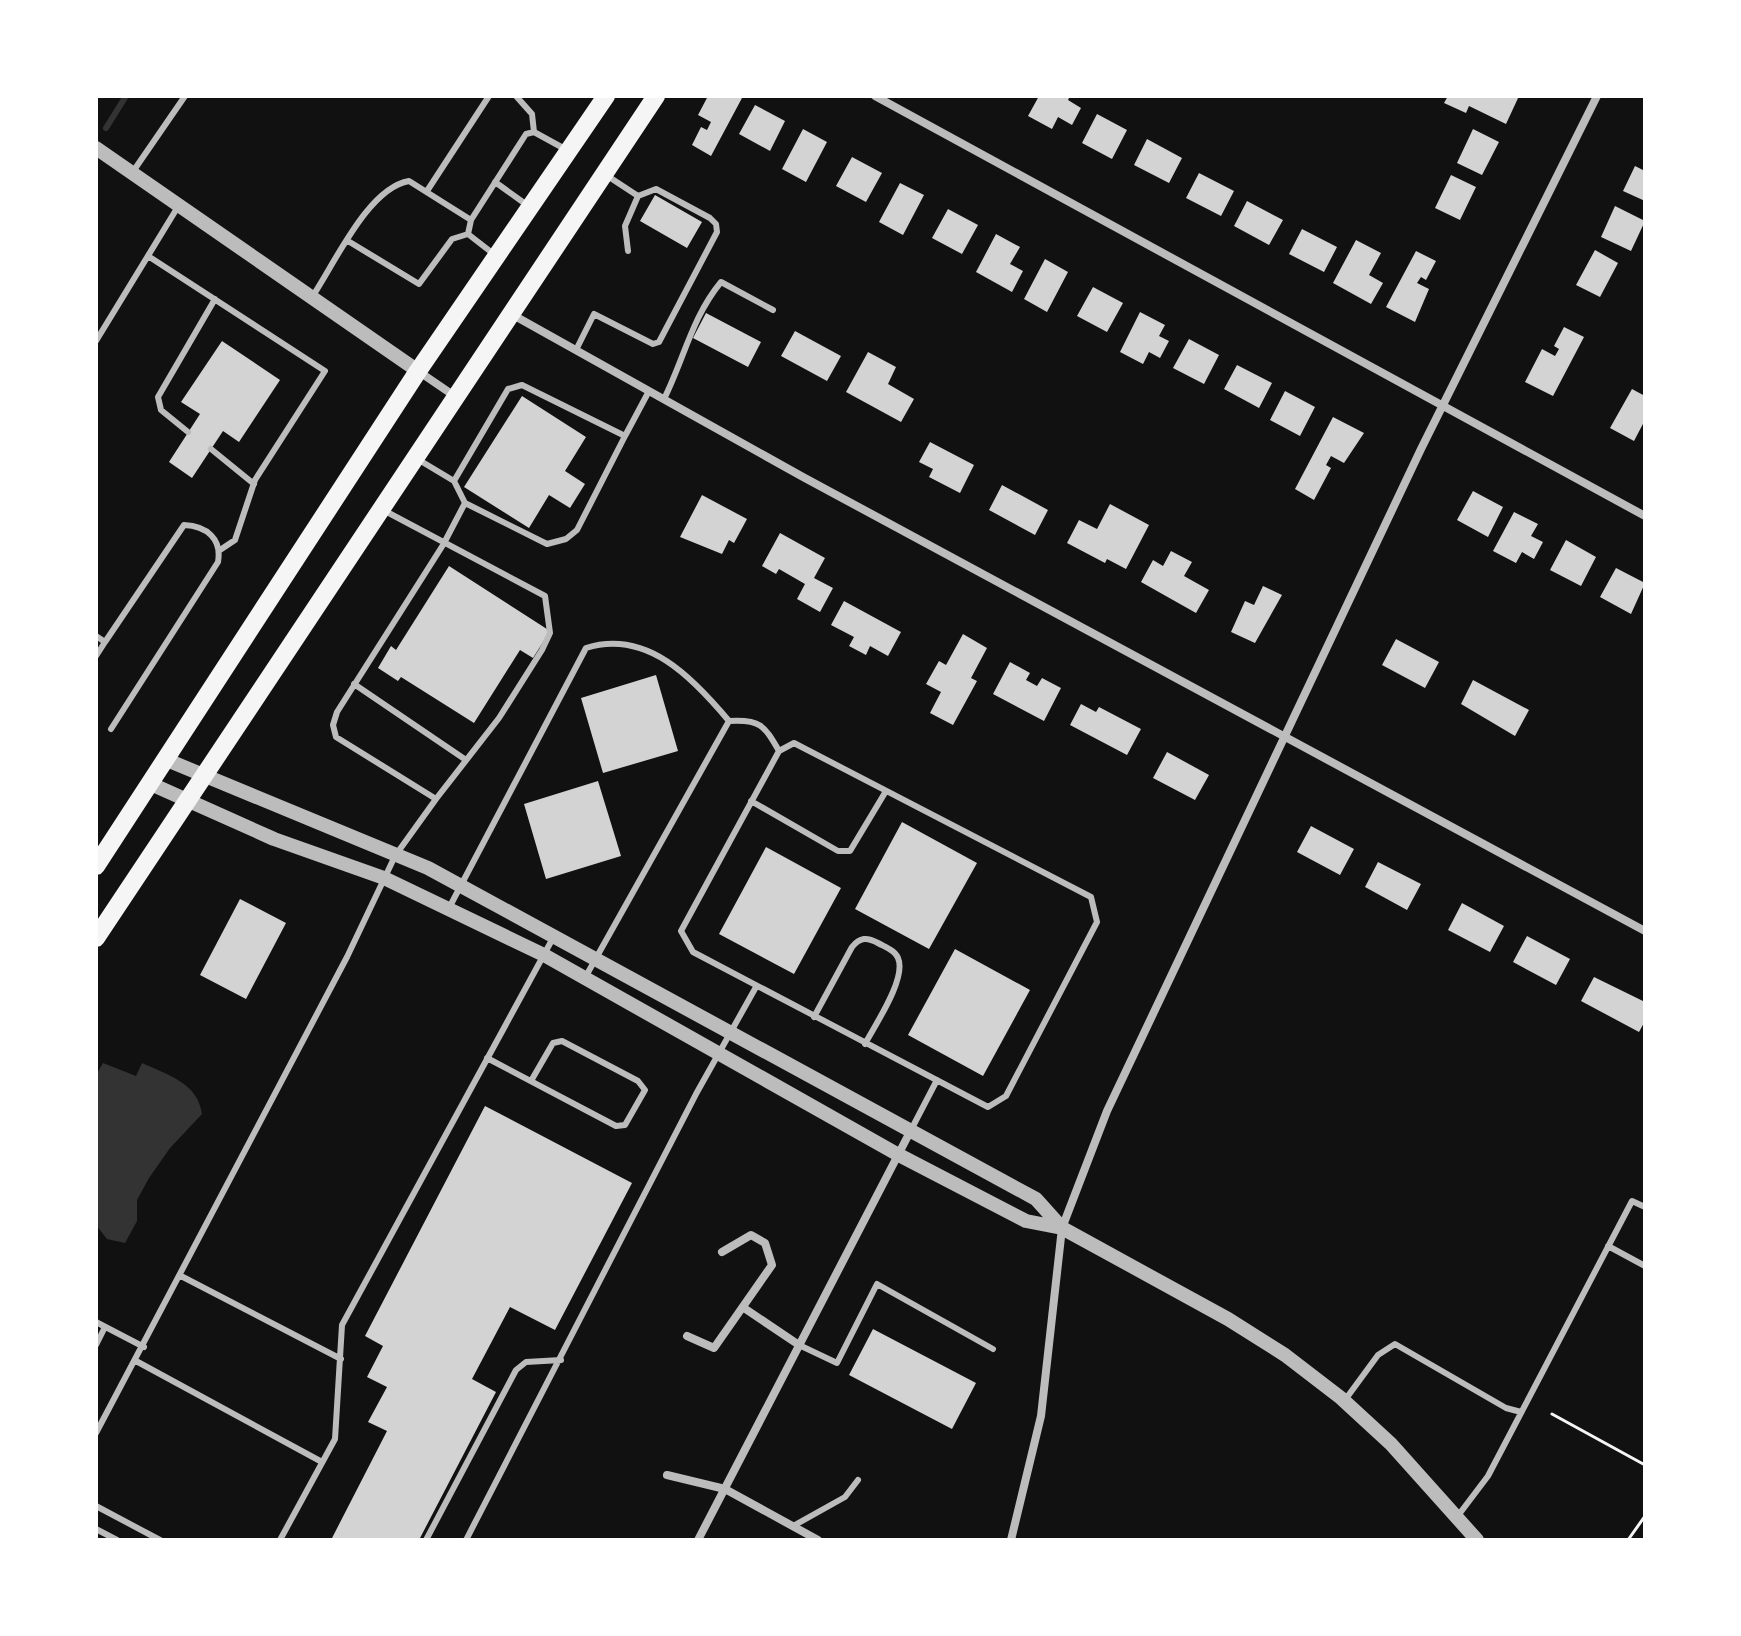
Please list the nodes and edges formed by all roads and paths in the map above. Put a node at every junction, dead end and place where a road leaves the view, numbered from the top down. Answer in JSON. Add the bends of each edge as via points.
{"nodes":[{"id":1,"x":185,"y":96,"type":"edge"},
{"id":2,"x":489,"y":96,"type":"edge"},
{"id":3,"x":516,"y":96,"type":"edge"},
{"id":4,"x":606,"y":96,"type":"edge"},
{"id":5,"x":656,"y":96,"type":"edge"},
{"id":6,"x":875,"y":96,"type":"edge"},
{"id":7,"x":1597,"y":96,"type":"edge"},
{"id":8,"x":534,"y":132,"type":"junction"},
{"id":9,"x":96,"y":148,"type":"edge"},
{"id":10,"x":569,"y":151,"type":"junction"},
{"id":11,"x":132,"y":173,"type":"junction"},
{"id":12,"x":605,"y":174,"type":"junction"},
{"id":13,"x":495,"y":182,"type":"junction"},
{"id":14,"x":427,"y":191,"type":"junction"},
{"id":15,"x":638,"y":196,"type":"junction"},
{"id":16,"x":179,"y":205,"type":"junction"},
{"id":17,"x":531,"y":208,"type":"junction"},
{"id":18,"x":471,"y":220,"type":"junction"},
{"id":19,"x":468,"y":234,"type":"junction"},
{"id":20,"x":348,"y":241,"type":"junction"},
{"id":21,"x":628,"y":251,"type":"dead end"},
{"id":22,"x":148,"y":256,"type":"junction"},
{"id":23,"x":498,"y":257,"type":"junction"},
{"id":24,"x":312,"y":297,"type":"junction"},
{"id":25,"x":215,"y":299,"type":"junction"},
{"id":26,"x":773,"y":310,"type":"dead end"},
{"id":27,"x":513,"y":315,"type":"junction"},
{"id":28,"x":96,"y":341,"type":"edge"},
{"id":29,"x":576,"y":350,"type":"junction"},
{"id":30,"x":418,"y":371,"type":"junction"},
{"id":31,"x":649,"y":391,"type":"junction"},
{"id":32,"x":457,"y":398,"type":"junction"},
{"id":33,"x":664,"y":399,"type":"junction"},
{"id":34,"x":1443,"y":405,"type":"junction"},
{"id":35,"x":188,"y":432,"type":"dead end"},
{"id":36,"x":625,"y":436,"type":"junction"},
{"id":37,"x":211,"y":449,"type":"dead end"},
{"id":38,"x":416,"y":459,"type":"junction"},
{"id":39,"x":454,"y":481,"type":"junction"},
{"id":40,"x":254,"y":484,"type":"junction"},
{"id":41,"x":465,"y":503,"type":"junction"},
{"id":42,"x":382,"y":509,"type":"junction"},
{"id":43,"x":1645,"y":516,"type":"edge"},
{"id":44,"x":443,"y":545,"type":"junction"},
{"id":45,"x":220,"y":550,"type":"junction"},
{"id":46,"x":96,"y":636,"type":"edge"},
{"id":47,"x":105,"y":642,"type":"junction"},
{"id":48,"x":96,"y":656,"type":"edge"},
{"id":49,"x":354,"y":684,"type":"junction"},
{"id":50,"x":729,"y":721,"type":"junction"},
{"id":51,"x":111,"y":729,"type":"dead end"},
{"id":52,"x":1284,"y":737,"type":"junction"},
{"id":53,"x":779,"y":751,"type":"junction"},
{"id":54,"x":167,"y":760,"type":"junction"},
{"id":55,"x":466,"y":760,"type":"junction"},
{"id":56,"x":204,"y":774,"type":"junction"},
{"id":57,"x":151,"y":784,"type":"junction"},
{"id":58,"x":886,"y":791,"type":"junction"},
{"id":59,"x":436,"y":799,"type":"junction"},
{"id":60,"x":186,"y":801,"type":"junction"},
{"id":61,"x":751,"y":801,"type":"junction"},
{"id":62,"x":395,"y":856,"type":"junction"},
{"id":63,"x":96,"y":866,"type":"edge"},
{"id":64,"x":384,"y":878,"type":"junction"},
{"id":65,"x":461,"y":886,"type":"junction"},
{"id":66,"x":448,"y":910,"type":"junction"},
{"id":67,"x":1645,"y":931,"type":"edge"},
{"id":68,"x":555,"y":935,"type":"junction"},
{"id":69,"x":96,"y":938,"type":"edge"},
{"id":70,"x":544,"y":955,"type":"junction"},
{"id":71,"x":597,"y":961,"type":"junction"},
{"id":72,"x":584,"y":979,"type":"junction"},
{"id":73,"x":756,"y":987,"type":"junction"},
{"id":74,"x":814,"y":1017,"type":"junction"},
{"id":75,"x":729,"y":1035,"type":"junction"},
{"id":76,"x":865,"y":1044,"type":"junction"},
{"id":77,"x":719,"y":1055,"type":"junction"},
{"id":78,"x":487,"y":1058,"type":"junction"},
{"id":79,"x":937,"y":1080,"type":"junction"},
{"id":80,"x":531,"y":1081,"type":"junction"},
{"id":81,"x":911,"y":1130,"type":"junction"},
{"id":82,"x":897,"y":1154,"type":"junction"},
{"id":83,"x":1645,"y":1207,"type":"edge"},
{"id":84,"x":1062,"y":1228,"type":"junction"},
{"id":85,"x":1608,"y":1246,"type":"junction"},
{"id":86,"x":722,"y":1252,"type":"dead end"},
{"id":87,"x":1645,"y":1266,"type":"edge"},
{"id":88,"x":181,"y":1276,"type":"junction"},
{"id":89,"x":744,"y":1308,"type":"junction"},
{"id":90,"x":96,"y":1322,"type":"edge"},
{"id":91,"x":105,"y":1327,"type":"junction"},
{"id":92,"x":687,"y":1336,"type":"dead end"},
{"id":93,"x":96,"y":1345,"type":"edge"},
{"id":94,"x":799,"y":1345,"type":"junction"},
{"id":95,"x":144,"y":1347,"type":"junction"},
{"id":96,"x":993,"y":1349,"type":"dead end"},
{"id":97,"x":341,"y":1359,"type":"junction"},
{"id":98,"x":562,"y":1360,"type":"junction"},
{"id":99,"x":136,"y":1361,"type":"junction"},
{"id":100,"x":1344,"y":1401,"type":"junction"},
{"id":101,"x":1521,"y":1412,"type":"junction"},
{"id":102,"x":1552,"y":1414,"type":"dead end"},
{"id":103,"x":96,"y":1433,"type":"edge"},
{"id":104,"x":322,"y":1462,"type":"junction"},
{"id":105,"x":1645,"y":1465,"type":"edge"},
{"id":106,"x":667,"y":1475,"type":"dead end"},
{"id":107,"x":858,"y":1480,"type":"dead end"},
{"id":108,"x":725,"y":1489,"type":"junction"},
{"id":109,"x":96,"y":1506,"type":"edge"},
{"id":110,"x":1645,"y":1516,"type":"edge"},
{"id":111,"x":1457,"y":1517,"type":"junction"},
{"id":112,"x":793,"y":1526,"type":"junction"},
{"id":113,"x":96,"y":1529,"type":"edge"},
{"id":114,"x":117,"y":1540,"type":"edge"},
{"id":115,"x":160,"y":1540,"type":"edge"},
{"id":116,"x":280,"y":1540,"type":"edge"},
{"id":117,"x":426,"y":1540,"type":"edge"},
{"id":118,"x":466,"y":1540,"type":"edge"},
{"id":119,"x":698,"y":1540,"type":"edge"},
{"id":120,"x":818,"y":1540,"type":"edge"},
{"id":121,"x":1011,"y":1540,"type":"edge"},
{"id":122,"x":1477,"y":1540,"type":"edge"},
{"id":123,"x":1628,"y":1540,"type":"edge"}],
"edges":[{"from":1,"to":11,"type":"lane"},
{"from":2,"to":14,"type":"lane"},
{"from":3,"to":8,"type":"lane","via":[[532,114]]},
{"from":4,"to":10,"type":"main road"},
{"from":5,"to":12,"type":"main road"},
{"from":6,"to":34,"type":"street"},
{"from":7,"to":34,"type":"street"},
{"from":8,"to":10,"type":"lane"},
{"from":8,"to":13,"type":"lane","via":[[526,134]]},
{"from":9,"to":11,"type":"street"},
{"from":10,"to":17,"type":"main road"},
{"from":11,"to":16,"type":"street"},
{"from":12,"to":15,"type":"lane"},
{"from":12,"to":27,"type":"main road"},
{"from":13,"to":17,"type":"lane"},
{"from":13,"to":18,"type":"lane"},
{"from":14,"to":18,"type":"lane"},
{"from":14,"to":20,"type":"lane","via":[[409,181],[395,184],[377,196]]},
{"from":15,"to":21,"type":"lane","via":[[625,226]]},
{"from":15,"to":29,"type":"lane","via":[[656,189],[710,218],[717,232],[659,342],[594,314]]},
{"from":16,"to":22,"type":"lane"},
{"from":16,"to":24,"type":"street"},
{"from":17,"to":23,"type":"main road"},
{"from":18,"to":19,"type":"lane"},
{"from":19,"to":20,"type":"lane","via":[[442,248],[419,284]]},
{"from":19,"to":23,"type":"lane"},
{"from":20,"to":24,"type":"lane"},
{"from":22,"to":25,"type":"lane"},
{"from":22,"to":28,"type":"lane"},
{"from":23,"to":30,"type":"main road"},
{"from":24,"to":30,"type":"street"},
{"from":25,"to":35,"type":"lane","via":[[158,397],[161,410]]},
{"from":25,"to":40,"type":"lane","via":[[325,371]]},
{"from":26,"to":33,"type":"lane","via":[[721,282],[692,325],[683,361]]},
{"from":27,"to":29,"type":"street"},
{"from":27,"to":32,"type":"main road"},
{"from":29,"to":31,"type":"street"},
{"from":30,"to":32,"type":"street"},
{"from":30,"to":54,"type":"main road"},
{"from":31,"to":33,"type":"street"},
{"from":31,"to":36,"type":"lane"},
{"from":32,"to":38,"type":"main road"},
{"from":33,"to":52,"type":"street"},
{"from":34,"to":43,"type":"street"},
{"from":34,"to":52,"type":"street"},
{"from":36,"to":39,"type":"lane","via":[[522,385],[508,389]]},
{"from":36,"to":41,"type":"lane","via":[[577,530],[566,539],[547,544]]},
{"from":37,"to":40,"type":"lane"},
{"from":38,"to":39,"type":"lane"},
{"from":38,"to":42,"type":"main road"},
{"from":39,"to":41,"type":"lane"},
{"from":40,"to":45,"type":"lane","via":[[235,540]]},
{"from":41,"to":44,"type":"lane"},
{"from":42,"to":44,"type":"lane"},
{"from":42,"to":56,"type":"main road"},
{"from":44,"to":49,"type":"lane"},
{"from":44,"to":55,"type":"lane","via":[[545,596],[550,613],[550,633],[542,650]]},
{"from":45,"to":47,"type":"lane","via":[[215,537],[184,525]]},
{"from":45,"to":51,"type":"lane","via":[[218,562]]},
{"from":46,"to":47,"type":"lane"},
{"from":47,"to":48,"type":"lane"},
{"from":49,"to":55,"type":"lane"},
{"from":49,"to":59,"type":"lane","via":[[337,712],[336,737]]},
{"from":50,"to":53,"type":"lane","via":[[750,719],[765,728]]},
{"from":50,"to":65,"type":"lane","via":[[692,677],[664,660],[630,643],[586,648]]},
{"from":50,"to":71,"type":"lane"},
{"from":52,"to":67,"type":"street"},
{"from":52,"to":84,"type":"street","via":[[1107,1111]]},
{"from":53,"to":58,"type":"lane","via":[[794,743]]},
{"from":53,"to":61,"type":"lane"},
{"from":54,"to":56,"type":"street"},
{"from":54,"to":57,"type":"main road"},
{"from":55,"to":59,"type":"lane"},
{"from":56,"to":60,"type":"main road"},
{"from":56,"to":62,"type":"street"},
{"from":57,"to":60,"type":"street"},
{"from":57,"to":63,"type":"main road"},
{"from":58,"to":61,"type":"lane","via":[[850,851],[838,851]]},
{"from":58,"to":79,"type":"lane","via":[[1091,897],[1097,922],[1006,1096],[988,1107]]},
{"from":59,"to":62,"type":"lane"},
{"from":60,"to":64,"type":"street"},
{"from":60,"to":69,"type":"main road"},
{"from":61,"to":73,"type":"lane","via":[[681,931],[693,952]]},
{"from":62,"to":64,"type":"lane"},
{"from":62,"to":65,"type":"street"},
{"from":64,"to":66,"type":"street"},
{"from":64,"to":88,"type":"lane"},
{"from":65,"to":66,"type":"lane"},
{"from":65,"to":68,"type":"street"},
{"from":66,"to":70,"type":"street"},
{"from":68,"to":70,"type":"lane"},
{"from":68,"to":71,"type":"street"},
{"from":70,"to":72,"type":"street"},
{"from":70,"to":78,"type":"lane"},
{"from":71,"to":72,"type":"lane"},
{"from":71,"to":75,"type":"street"},
{"from":72,"to":77,"type":"street"},
{"from":73,"to":74,"type":"lane"},
{"from":73,"to":75,"type":"lane"},
{"from":74,"to":76,"type":"lane"},
{"from":74,"to":76,"type":"lane","via":[[852,947],[869,938],[896,953],[900,961],[896,987]]},
{"from":75,"to":77,"type":"lane"},
{"from":75,"to":81,"type":"street"},
{"from":76,"to":79,"type":"lane"},
{"from":77,"to":82,"type":"street"},
{"from":77,"to":98,"type":"lane"},
{"from":78,"to":80,"type":"lane"},
{"from":78,"to":97,"type":"lane","via":[[342,1325]]},
{"from":79,"to":81,"type":"lane"},
{"from":80,"to":80,"type":"lane","via":[[616,1126],[625,1125],[645,1090],[638,1081],[562,1041],[553,1043]]},
{"from":81,"to":82,"type":"street"},
{"from":81,"to":84,"type":"street","via":[[1036,1199]]},
{"from":82,"to":84,"type":"street","via":[[1026,1221]]},
{"from":82,"to":94,"type":"street"},
{"from":83,"to":85,"type":"lane","via":[[1632,1201]]},
{"from":84,"to":100,"type":"street","via":[[1228,1319]]},
{"from":84,"to":121,"type":"street","via":[[1041,1416]]},
{"from":85,"to":87,"type":"lane"},
{"from":85,"to":101,"type":"lane"},
{"from":86,"to":89,"type":"street","via":[[751,1235],[765,1243],[772,1265]]},
{"from":88,"to":95,"type":"lane"},
{"from":88,"to":97,"type":"lane"},
{"from":89,"to":92,"type":"street","via":[[714,1348]]},
{"from":89,"to":94,"type":"street"},
{"from":90,"to":91,"type":"lane"},
{"from":91,"to":93,"type":"lane"},
{"from":91,"to":95,"type":"lane"},
{"from":94,"to":96,"type":"lane","via":[[837,1363],[877,1284]]},
{"from":94,"to":108,"type":"street"},
{"from":95,"to":99,"type":"lane"},
{"from":97,"to":104,"type":"lane","via":[[335,1439]]},
{"from":98,"to":117,"type":"lane","via":[[526,1362],[516,1370]]},
{"from":98,"to":118,"type":"lane"},
{"from":99,"to":103,"type":"lane"},
{"from":99,"to":104,"type":"lane"},
{"from":100,"to":101,"type":"lane","via":[[1378,1355],[1395,1344]]},
{"from":100,"to":111,"type":"street"},
{"from":101,"to":111,"type":"lane","via":[[1488,1476]]},
{"from":102,"to":105,"type":"path"},
{"from":104,"to":116,"type":"lane"},
{"from":106,"to":108,"type":"street"},
{"from":107,"to":112,"type":"lane","via":[[845,1497]]},
{"from":108,"to":112,"type":"street"},
{"from":108,"to":119,"type":"street"},
{"from":109,"to":115,"type":"lane"},
{"from":110,"to":123,"type":"path"},
{"from":111,"to":122,"type":"street"},
{"from":112,"to":120,"type":"street"},
{"from":113,"to":114,"type":"lane"}]}
